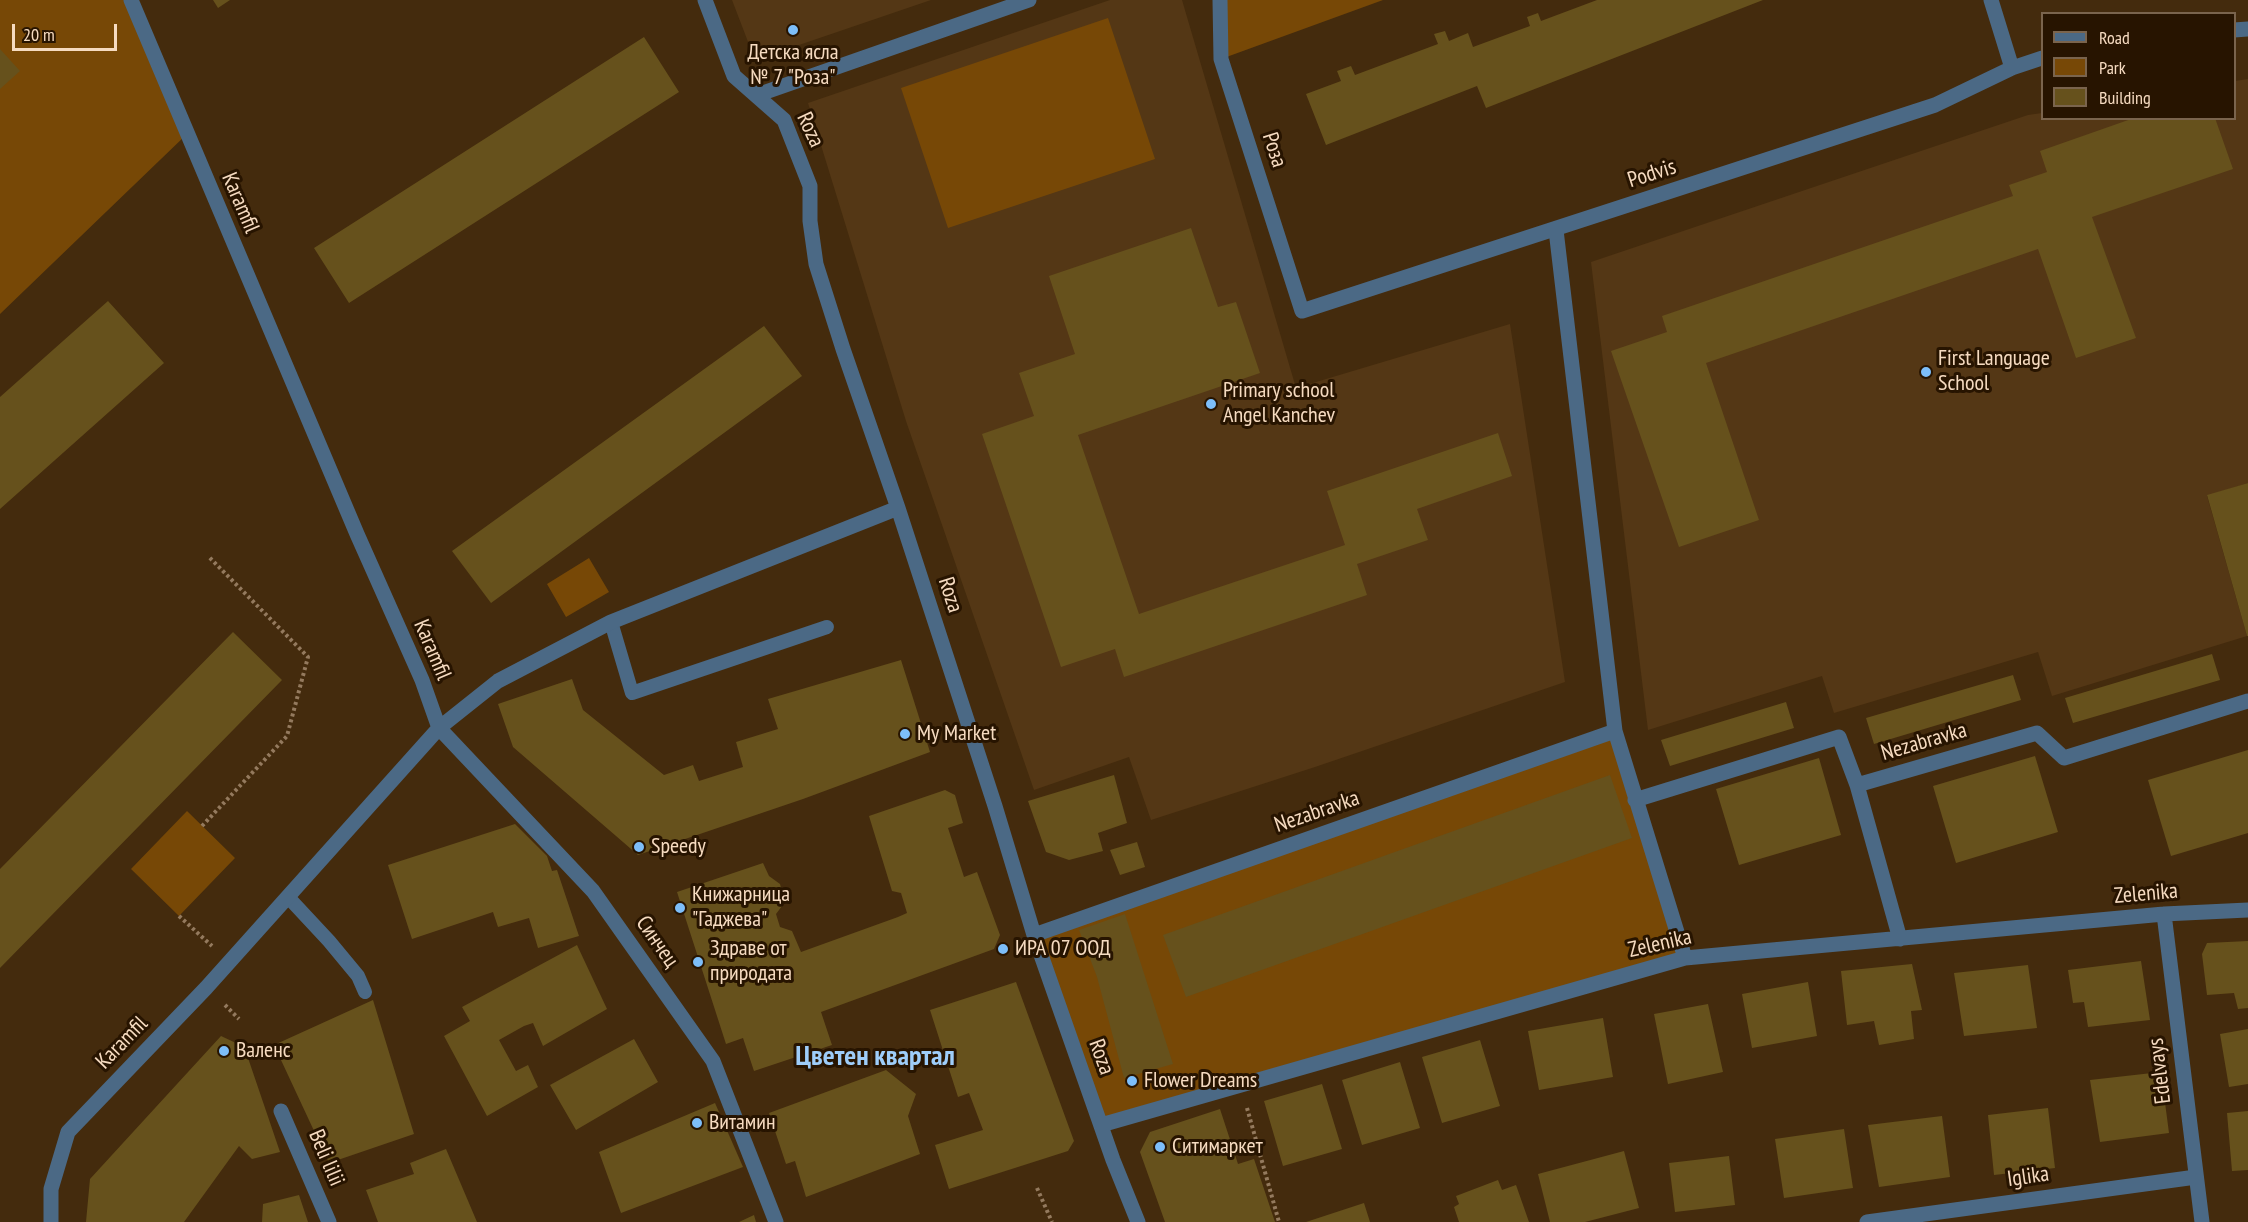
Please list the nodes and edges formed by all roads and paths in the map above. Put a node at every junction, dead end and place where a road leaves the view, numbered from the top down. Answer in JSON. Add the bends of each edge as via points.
{"nodes":[{"id":1,"x":131,"y":0,"type":"edge"},
{"id":2,"x":705,"y":0,"type":"edge"},
{"id":3,"x":1029,"y":0,"type":"edge"},
{"id":4,"x":1220,"y":0,"type":"edge"},
{"id":5,"x":1991,"y":0,"type":"edge"},
{"id":6,"x":2041,"y":59,"type":"edge"},
{"id":7,"x":2012,"y":68,"type":"junction"},
{"id":8,"x":757,"y":95,"type":"junction"},
{"id":9,"x":1556,"y":230,"type":"junction"},
{"id":10,"x":1302,"y":311,"type":"joint"},
{"id":11,"x":898,"y":508,"type":"junction"},
{"id":12,"x":209,"y":557,"type":"dead end"},
{"id":13,"x":611,"y":622,"type":"junction"},
{"id":14,"x":827,"y":627,"type":"dead end"},
{"id":15,"x":2248,"y":700,"type":"edge"},
{"id":16,"x":439,"y":728,"type":"junction"},
{"id":17,"x":1615,"y":731,"type":"junction"},
{"id":18,"x":1857,"y":785,"type":"junction"},
{"id":19,"x":1635,"y":800,"type":"junction"},
{"id":20,"x":202,"y":826,"type":"dead end"},
{"id":21,"x":288,"y":897,"type":"junction"},
{"id":22,"x":2248,"y":909,"type":"edge"},
{"id":23,"x":2164,"y":914,"type":"junction"},
{"id":24,"x":179,"y":916,"type":"dead end"},
{"id":25,"x":1034,"y":935,"type":"junction"},
{"id":26,"x":1900,"y":939,"type":"junction"},
{"id":27,"x":1685,"y":958,"type":"junction"},
{"id":28,"x":230,"y":962,"type":"junction"},
{"id":29,"x":365,"y":992,"type":"dead end"},
{"id":30,"x":1240,"y":1085,"type":"junction"},
{"id":31,"x":281,"y":1111,"type":"dead end"},
{"id":32,"x":1101,"y":1125,"type":"junction"},
{"id":33,"x":2196,"y":1177,"type":"junction"},
{"id":34,"x":1037,"y":1188,"type":"dead end"},
{"id":35,"x":51,"y":1222,"type":"edge"},
{"id":36,"x":329,"y":1222,"type":"edge"},
{"id":37,"x":776,"y":1222,"type":"edge"},
{"id":38,"x":1052,"y":1222,"type":"edge"},
{"id":39,"x":1138,"y":1222,"type":"edge"},
{"id":40,"x":1279,"y":1222,"type":"edge"},
{"id":41,"x":1867,"y":1222,"type":"edge"},
{"id":42,"x":2202,"y":1222,"type":"edge"}],
"edges":[{"from":1,"to":16,"type":"street","name":"Karamfil","via":[[422,680]]},
{"from":2,"to":8,"type":"street","name":"Roza","via":[[734,76]]},
{"from":3,"to":8,"type":"street"},
{"from":4,"to":10,"type":"street","name":"Роза","via":[[1221,58]]},
{"from":5,"to":7,"type":"street"},
{"from":6,"to":7,"type":"street","name":"Podvis"},
{"from":7,"to":9,"type":"street","name":"Podvis","via":[[1935,105]]},
{"from":8,"to":11,"type":"street","name":"Roza","via":[[784,120],[810,186],[816,264]]},
{"from":9,"to":10,"type":"street","name":"Podvis"},
{"from":9,"to":17,"type":"street"},
{"from":11,"to":13,"type":"street"},
{"from":11,"to":25,"type":"street","name":"Roza"},
{"from":12,"to":20,"type":"path","via":[[308,657],[287,736]]},
{"from":13,"to":14,"type":"lane","via":[[632,693]]},
{"from":13,"to":16,"type":"street","via":[[498,681]]},
{"from":15,"to":18,"type":"street","name":"Nezabravka","via":[[2064,758],[2037,733]]},
{"from":16,"to":21,"type":"street","name":"Karamfil"},
{"from":16,"to":37,"type":"street","name":"Синчец","via":[[593,891],[713,1061]]},
{"from":17,"to":19,"type":"street"},
{"from":17,"to":25,"type":"street","name":"Nezabravka"},
{"from":18,"to":19,"type":"street","name":"Nezabravka","via":[[1839,737]]},
{"from":18,"to":26,"type":"street"},
{"from":19,"to":27,"type":"street"},
{"from":21,"to":28,"type":"street","name":"Karamfil"},
{"from":21,"to":29,"type":"lane","via":[[358,976]]},
{"from":22,"to":23,"type":"street","name":"Zelenika"},
{"from":23,"to":26,"type":"street","name":"Zelenika"},
{"from":23,"to":33,"type":"street","name":"Edelvays"},
{"from":24,"to":28,"type":"path"},
{"from":25,"to":32,"type":"street","name":"Roza"},
{"from":26,"to":27,"type":"street","name":"Zelenika"},
{"from":27,"to":30,"type":"street","name":"Zelenika"},
{"from":28,"to":35,"type":"street","name":"Karamfil","via":[[68,1132],[51,1189]]},
{"from":30,"to":32,"type":"street","name":"Zelenika"},
{"from":30,"to":40,"type":"path"},
{"from":31,"to":36,"type":"street","name":"Beli lilii"},
{"from":32,"to":39,"type":"street","name":"Roza"},
{"from":33,"to":41,"type":"street","name":"Iglika"},
{"from":33,"to":42,"type":"street","name":"Edelvays"},
{"from":34,"to":38,"type":"path"}]}
